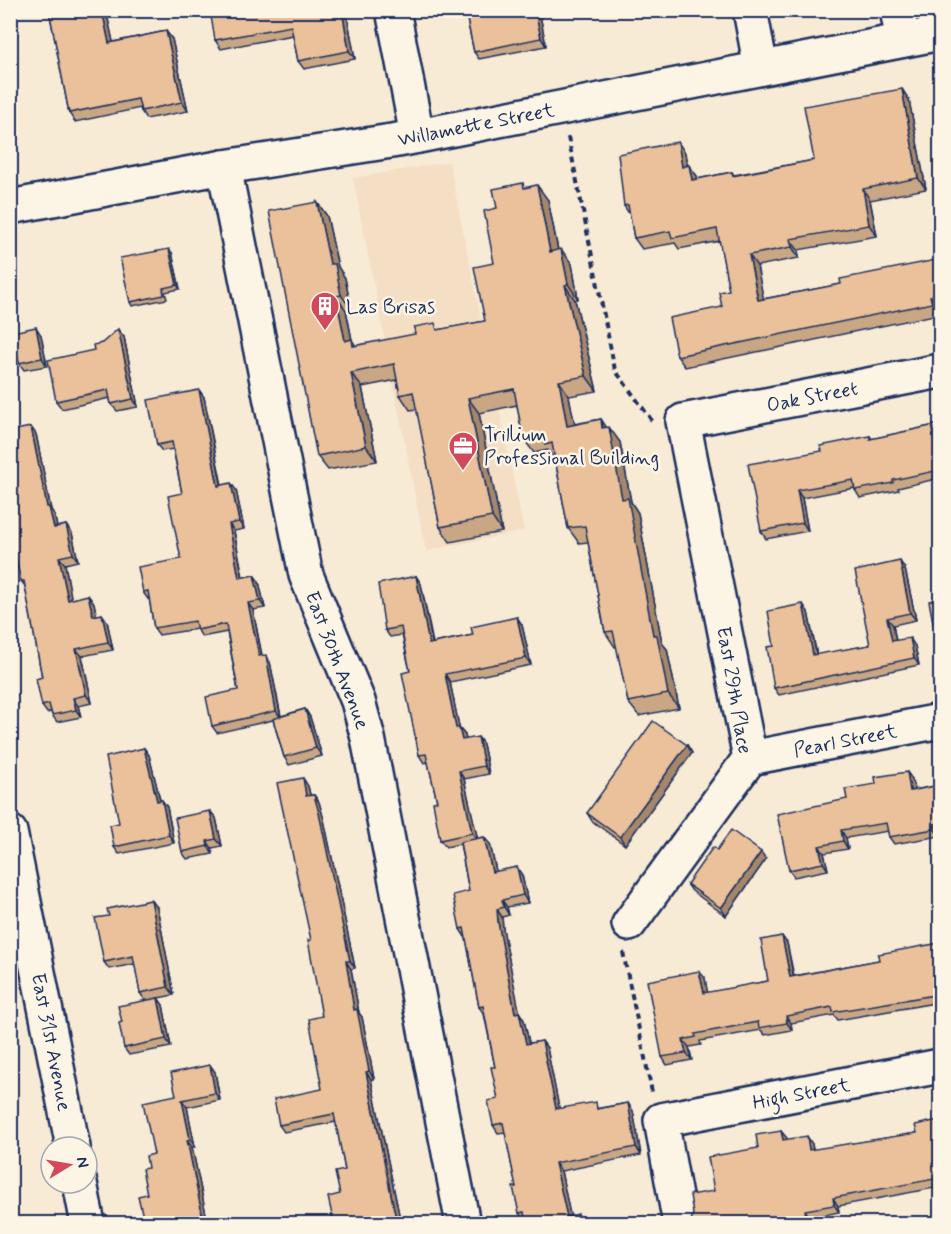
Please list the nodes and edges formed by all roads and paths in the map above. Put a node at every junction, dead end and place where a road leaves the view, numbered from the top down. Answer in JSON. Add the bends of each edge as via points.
{"nodes":[{"id":1,"x":393,"y":10,"type":"edge"},
{"id":2,"x":750,"y":10,"type":"edge"},
{"id":3,"x":900,"y":25,"type":"edge"},
{"id":4,"x":940,"y":33,"type":"edge"},
{"id":5,"x":761,"y":68,"type":"junction"},
{"id":6,"x":562,"y":107,"type":"junction"},
{"id":7,"x":417,"y":136,"type":"junction"},
{"id":8,"x":224,"y":167,"type":"junction"},
{"id":9,"x":10,"y":207,"type":"edge"},
{"id":10,"x":940,"y":371,"type":"edge"},
{"id":11,"x":683,"y":421,"type":"junction"},
{"id":12,"x":940,"y":721,"type":"edge"},
{"id":13,"x":750,"y":758,"type":"junction"},
{"id":14,"x":10,"y":832,"type":"edge"},
{"id":15,"x":629,"y":924,"type":"joint"},
{"id":16,"x":20,"y":928,"type":"edge"},
{"id":17,"x":940,"y":1066,"type":"edge"},
{"id":18,"x":661,"y":1120,"type":"junction"},
{"id":19,"x":70,"y":1135,"type":"edge"},
{"id":20,"x":82,"y":1195,"type":"edge"},
{"id":21,"x":88,"y":1224,"type":"edge"},
{"id":22,"x":464,"y":1224,"type":"edge"},
{"id":23,"x":680,"y":1224,"type":"edge"}],
"edges":[{"from":1,"to":7,"type":"street"},
{"from":2,"to":5,"type":"street"},
{"from":3,"to":4,"type":"street","name":"Willamette Street"},
{"from":3,"to":5,"type":"street","name":"Willamette Street"},
{"from":5,"to":6,"type":"street","name":"Willamette Street"},
{"from":6,"to":7,"type":"street","name":"Willamette Street"},
{"from":6,"to":11,"type":"path","via":[[615,370],[655,424]]},
{"from":7,"to":8,"type":"street","name":"Willamette Street"},
{"from":8,"to":9,"type":"street","name":"Willamette Street"},
{"from":8,"to":22,"type":"street","name":"East 30th Avenue","via":[[306,575],[358,701],[368,738]]},
{"from":10,"to":11,"type":"street","name":"Oak Street"},
{"from":11,"to":13,"type":"street","name":"East 29th Place"},
{"from":12,"to":13,"type":"street","name":"Pearl Street"},
{"from":13,"to":15,"type":"street","name":"East 29th Place"},
{"from":14,"to":16,"type":"street","name":"East 31st Avenue"},
{"from":15,"to":18,"type":"path","via":[[622,946],[650,1086]]},
{"from":16,"to":19,"type":"street","name":"East 31st Avenue"},
{"from":17,"to":18,"type":"street","name":"High Street"},
{"from":18,"to":23,"type":"street"},
{"from":20,"to":21,"type":"street"}]}
